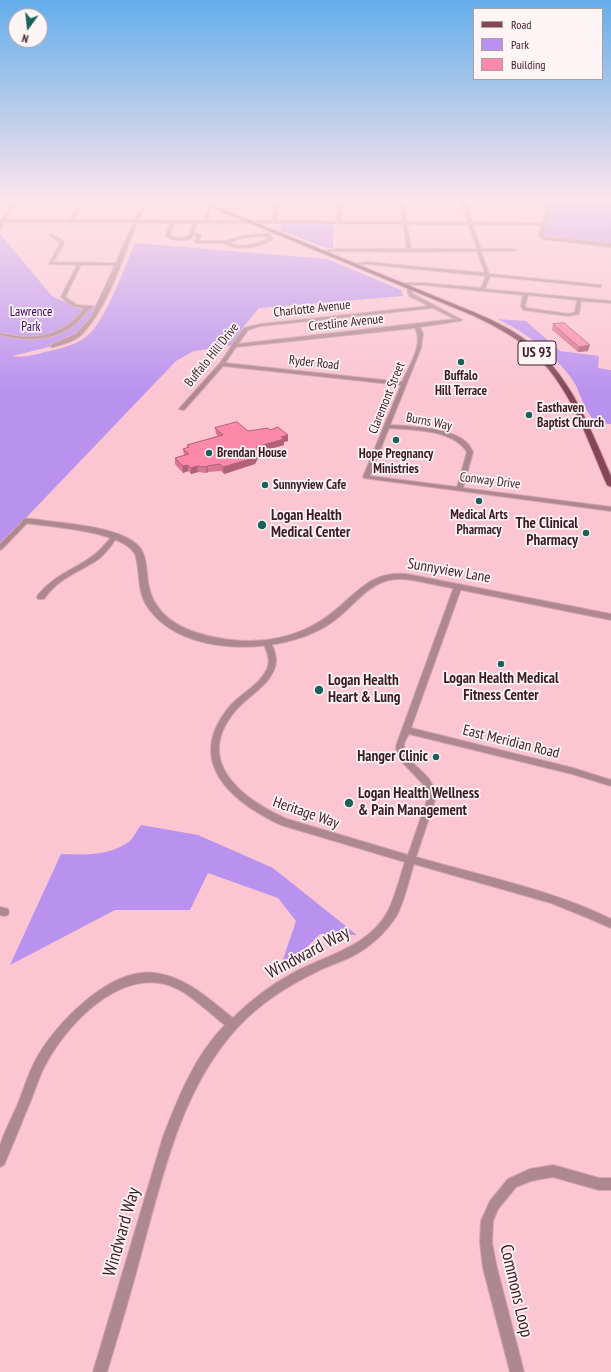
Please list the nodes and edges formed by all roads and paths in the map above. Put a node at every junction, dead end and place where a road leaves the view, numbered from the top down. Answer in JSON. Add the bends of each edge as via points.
{"nodes":[{"id":1,"x":79,"y":264,"type":"edge"},
{"id":2,"x":118,"y":264,"type":"edge"},
{"id":3,"x":354,"y":264,"type":"edge"},
{"id":4,"x":377,"y":264,"type":"edge"},
{"id":5,"x":483,"y":264,"type":"edge"},
{"id":6,"x":487,"y":275,"type":"junction"},
{"id":7,"x":406,"y":285,"type":"junction"},
{"id":8,"x":599,"y":286,"type":"dead end"},
{"id":9,"x":482,"y":290,"type":"junction"},
{"id":10,"x":526,"y":294,"type":"junction"},
{"id":11,"x":579,"y":299,"type":"junction"},
{"id":12,"x":611,"y":302,"type":"edge"},
{"id":13,"x":100,"y":306,"type":"junction"},
{"id":14,"x":432,"y":307,"type":"junction"},
{"id":15,"x":86,"y":308,"type":"junction"},
{"id":16,"x":266,"y":325,"type":"joint"},
{"id":17,"x":417,"y":326,"type":"junction"},
{"id":18,"x":0,"y":334,"type":"edge"},
{"id":19,"x":53,"y":346,"type":"dead end"},
{"id":20,"x":233,"y":346,"type":"junction"},
{"id":21,"x":222,"y":364,"type":"junction"},
{"id":22,"x":405,"y":384,"type":"junction"},
{"id":23,"x":182,"y":410,"type":"dead end"},
{"id":24,"x":387,"y":426,"type":"junction"},
{"id":25,"x":366,"y":477,"type":"joint"},
{"id":26,"x":611,"y":485,"type":"edge"},
{"id":27,"x":460,"y":489,"type":"junction"},
{"id":28,"x":611,"y":509,"type":"edge"},
{"id":29,"x":26,"y":521,"type":"joint"},
{"id":30,"x":115,"y":536,"type":"junction"},
{"id":31,"x":0,"y":548,"type":"edge"},
{"id":32,"x":458,"y":586,"type":"junction"},
{"id":33,"x":41,"y":597,"type":"dead end"},
{"id":34,"x":611,"y":617,"type":"edge"},
{"id":35,"x":267,"y":643,"type":"junction"},
{"id":36,"x":405,"y":730,"type":"junction"},
{"id":37,"x":611,"y":783,"type":"edge"},
{"id":38,"x":412,"y":860,"type":"junction"},
{"id":39,"x":611,"y":924,"type":"edge"},
{"id":40,"x":233,"y":1025,"type":"junction"},
{"id":41,"x":0,"y":1161,"type":"edge"},
{"id":42,"x":611,"y":1184,"type":"edge"},
{"id":43,"x":100,"y":1372,"type":"edge"},
{"id":44,"x":517,"y":1372,"type":"edge"}],
"edges":[{"from":1,"to":15,"type":"street","via":[[63,297]]},
{"from":2,"to":13,"type":"street"},
{"from":3,"to":7,"type":"main road","number":"US 93"},
{"from":4,"to":6,"type":"street"},
{"from":5,"to":6,"type":"street"},
{"from":6,"to":8,"type":"street"},
{"from":6,"to":9,"type":"street"},
{"from":7,"to":9,"type":"street","via":[[423,284]]},
{"from":7,"to":14,"type":"street","via":[[411,296]]},
{"from":7,"to":26,"type":"main road","number":"US 93","via":[[491,322],[511,333],[541,356],[556,372],[567,390]]},
{"from":9,"to":10,"type":"street"},
{"from":10,"to":11,"type":"street"},
{"from":10,"to":11,"type":"street","via":[[523,306],[525,309],[569,315],[578,313]]},
{"from":11,"to":12,"type":"street"},
{"from":13,"to":15,"type":"street"},
{"from":13,"to":19,"type":"street","via":[[87,327],[78,335]]},
{"from":14,"to":16,"type":"street","name":"Charlotte Avenue"},
{"from":14,"to":17,"type":"street","name":"Crestline Avenue","via":[[460,320]]},
{"from":15,"to":18,"type":"street","via":[[75,322],[54,334],[24,339]]},
{"from":16,"to":20,"type":"street","name":"Buffalo Hill Drive","via":[[246,329]]},
{"from":17,"to":20,"type":"street","name":"Crestline Avenue"},
{"from":17,"to":22,"type":"street","name":"Claremont Street","via":[[421,334],[420,341]]},
{"from":20,"to":21,"type":"street","name":"Buffalo Hill Drive"},
{"from":21,"to":22,"type":"street","name":"Ryder Road"},
{"from":21,"to":23,"type":"street","name":"Buffalo Hill Drive"},
{"from":22,"to":24,"type":"street","name":"Claremont Street"},
{"from":24,"to":25,"type":"street","name":"Claremont Street"},
{"from":24,"to":27,"type":"street","name":"Burns Way","via":[[437,432],[465,444],[470,452]]},
{"from":25,"to":27,"type":"street","name":"Conway Drive"},
{"from":27,"to":28,"type":"street","name":"Conway Drive"},
{"from":29,"to":30,"type":"street","name":"Sunnyview Lane"},
{"from":29,"to":31,"type":"street"},
{"from":30,"to":33,"type":"street","via":[[97,556],[67,573]]},
{"from":30,"to":35,"type":"street","name":"Sunnyview Lane","via":[[137,549],[141,559],[146,597],[152,609],[168,623],[190,634],[217,642]]},
{"from":32,"to":34,"type":"street","name":"Sunnyview Lane"},
{"from":32,"to":35,"type":"street","name":"Sunnyview Lane","via":[[406,576],[385,577],[373,583],[319,626],[302,635]]},
{"from":32,"to":36,"type":"street","name":"Windward Way"},
{"from":35,"to":38,"type":"street","name":"Heritage Way","via":[[273,660],[269,673],[233,708],[219,730],[217,758],[226,782],[246,803],[274,818]]},
{"from":36,"to":37,"type":"street","name":"East Meridian Road","via":[[573,771]]},
{"from":36,"to":38,"type":"street","name":"Windward Way","via":[[400,753],[403,760],[422,776],[431,788],[432,797]]},
{"from":38,"to":39,"type":"street","name":"Heritage Way","via":[[543,896],[588,912]]},
{"from":38,"to":40,"type":"street","name":"Windward Way","via":[[393,912],[383,927],[368,941],[350,952],[306,971],[270,992]]},
{"from":40,"to":41,"type":"street","via":[[184,987],[162,978],[135,978],[108,989],[61,1031],[51,1044],[42,1059]]},
{"from":40,"to":43,"type":"street","name":"Windward Way","via":[[208,1056],[179,1110],[163,1153]]},
{"from":42,"to":44,"type":"street","name":"Commons Loop","via":[[599,1184],[553,1171],[541,1173],[512,1183],[494,1205],[487,1221],[486,1243]]}]}
